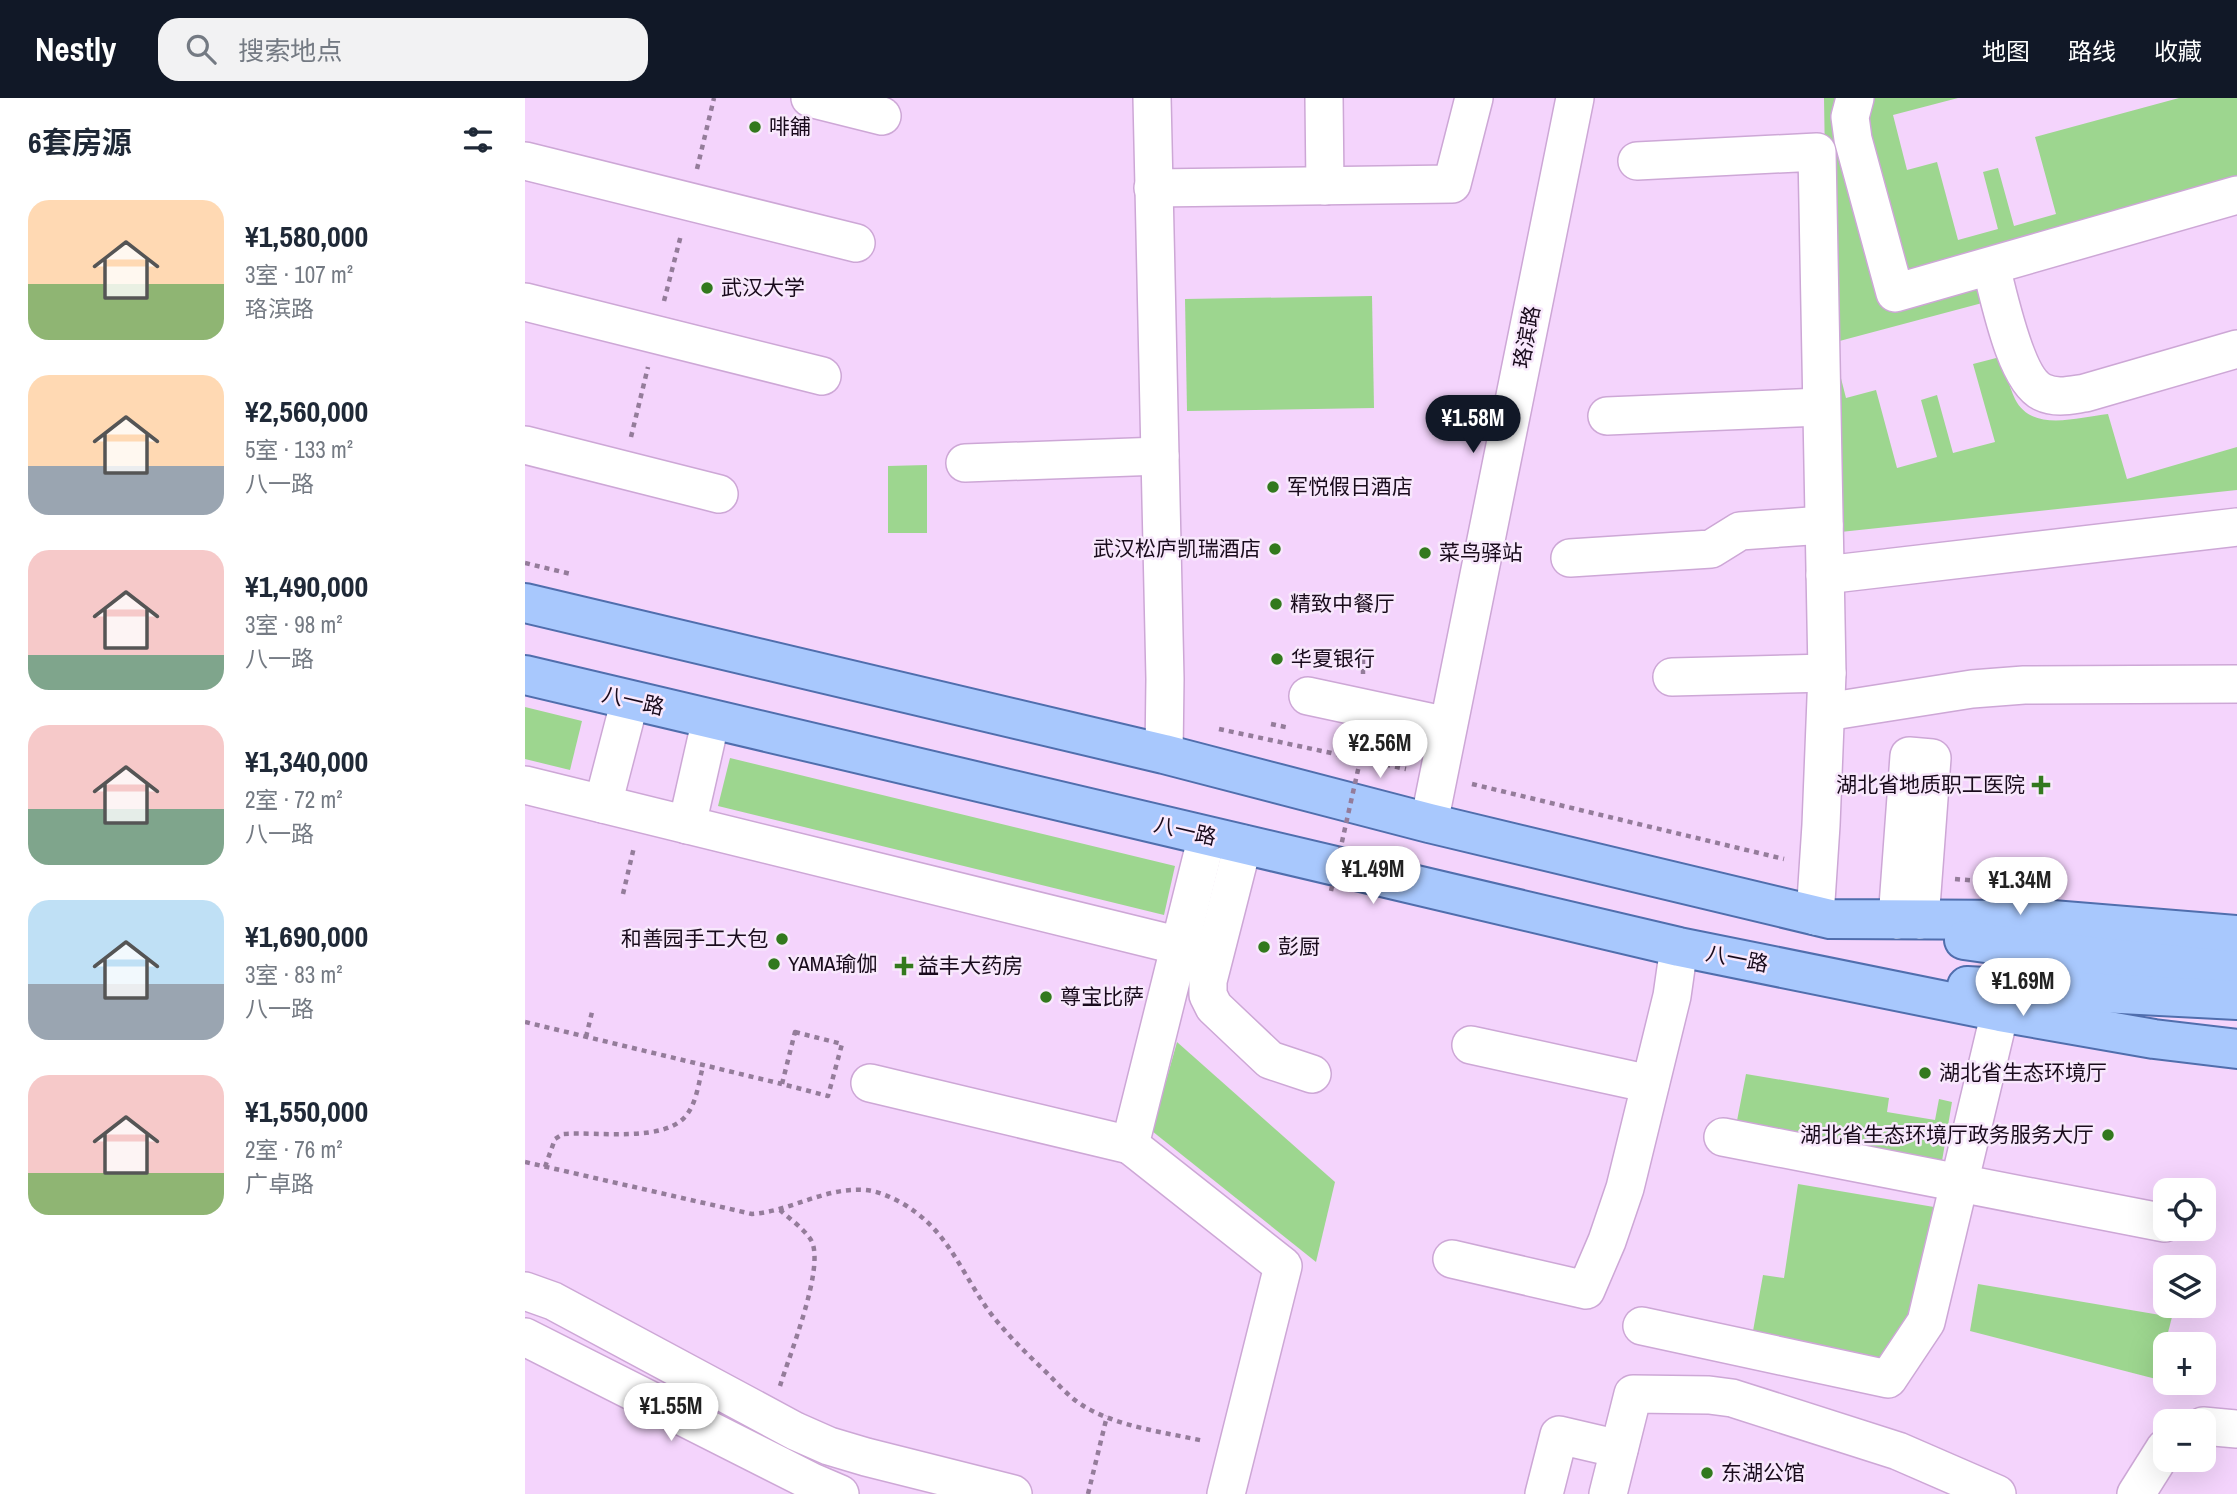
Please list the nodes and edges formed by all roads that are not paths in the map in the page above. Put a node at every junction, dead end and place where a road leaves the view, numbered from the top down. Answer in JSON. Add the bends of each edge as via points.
{"nodes":[{"id":1,"x":810,"y":98,"type":"edge"},
{"id":2,"x":1152,"y":98,"type":"edge"},
{"id":3,"x":1324,"y":98,"type":"edge"},
{"id":4,"x":1474,"y":98,"type":"edge"},
{"id":5,"x":1575,"y":98,"type":"edge"},
{"id":6,"x":1855,"y":98,"type":"edge"},
{"id":7,"x":882,"y":116,"type":"dead end"},
{"id":8,"x":1637,"y":161,"type":"dead end"},
{"id":9,"x":525,"y":162,"type":"edge"},
{"id":10,"x":1325,"y":186,"type":"junction"},
{"id":11,"x":1153,"y":188,"type":"junction"},
{"id":12,"x":2237,"y":195,"type":"edge"},
{"id":13,"x":856,"y":243,"type":"dead end"},
{"id":14,"x":1991,"y":267,"type":"junction"},
{"id":15,"x":525,"y":302,"type":"edge"},
{"id":16,"x":2237,"y":349,"type":"edge"},
{"id":17,"x":823,"y":376,"type":"dead end"},
{"id":18,"x":1821,"y":407,"type":"junction"},
{"id":19,"x":1607,"y":416,"type":"dead end"},
{"id":20,"x":525,"y":445,"type":"edge"},
{"id":21,"x":1160,"y":456,"type":"junction"},
{"id":22,"x":965,"y":463,"type":"dead end"},
{"id":23,"x":719,"y":494,"type":"dead end"},
{"id":24,"x":1824,"y":525,"type":"junction"},
{"id":25,"x":2237,"y":527,"type":"edge"},
{"id":26,"x":1570,"y":558,"type":"dead end"},
{"id":27,"x":1825,"y":575,"type":"junction"},
{"id":28,"x":525,"y":603,"type":"edge"},
{"id":29,"x":1827,"y":673,"type":"junction"},
{"id":30,"x":525,"y":675,"type":"edge"},
{"id":31,"x":1672,"y":677,"type":"dead end"},
{"id":32,"x":2237,"y":684,"type":"edge"},
{"id":33,"x":1308,"y":696,"type":"dead end"},
{"id":34,"x":629,"y":700,"type":"junction"},
{"id":35,"x":1826,"y":712,"type":"junction"},
{"id":36,"x":711,"y":719,"type":"junction"},
{"id":37,"x":1448,"y":726,"type":"junction"},
{"id":38,"x":1164,"y":754,"type":"junction"},
{"id":39,"x":525,"y":785,"type":"edge"},
{"id":40,"x":603,"y":804,"type":"junction"},
{"id":41,"x":1429,"y":823,"type":"junction"},
{"id":42,"x":687,"y":825,"type":"junction"},
{"id":43,"x":1225,"y":840,"type":"junction"},
{"id":44,"x":1823,"y":917,"type":"junction"},
{"id":45,"x":1909,"y":920,"type":"junction"},
{"id":46,"x":2237,"y":935,"type":"edge"},
{"id":47,"x":1180,"y":946,"type":"junction"},
{"id":48,"x":1679,"y":947,"type":"junction"},
{"id":49,"x":1846,"y":980,"type":"junction"},
{"id":50,"x":2220,"y":984,"type":"edge"},
{"id":51,"x":2000,"y":1012,"type":"junction"},
{"id":52,"x":1471,"y":1045,"type":"dead end"},
{"id":53,"x":2237,"y":1049,"type":"edge"},
{"id":54,"x":1312,"y":1074,"type":"dead end"},
{"id":55,"x":870,"y":1083,"type":"dead end"},
{"id":56,"x":1650,"y":1084,"type":"junction"},
{"id":57,"x":1723,"y":1137,"type":"dead end"},
{"id":58,"x":1130,"y":1145,"type":"junction"},
{"id":59,"x":1959,"y":1183,"type":"junction"},
{"id":60,"x":2153,"y":1221,"type":"edge"},
{"id":61,"x":1452,"y":1259,"type":"dead end"},
{"id":62,"x":525,"y":1291,"type":"edge"},
{"id":63,"x":1642,"y":1325,"type":"dead end"},
{"id":64,"x":525,"y":1337,"type":"edge"},
{"id":65,"x":2216,"y":1427,"type":"edge"},
{"id":66,"x":2237,"y":1429,"type":"edge"},
{"id":67,"x":1619,"y":1449,"type":"junction"},
{"id":68,"x":2153,"y":1467,"type":"edge"},
{"id":69,"x":840,"y":1494,"type":"edge"},
{"id":70,"x":1013,"y":1494,"type":"edge"},
{"id":71,"x":1226,"y":1494,"type":"edge"},
{"id":72,"x":1543,"y":1494,"type":"edge"},
{"id":73,"x":1608,"y":1494,"type":"edge"},
{"id":74,"x":1997,"y":1494,"type":"edge"},
{"id":75,"x":2136,"y":1494,"type":"edge"}],
"edges":[{"from":1,"to":7,"type":"street"},
{"from":2,"to":11,"type":"street"},
{"from":3,"to":10,"type":"street"},
{"from":4,"to":10,"type":"street","via":[[1452,184]]},
{"from":5,"to":37,"type":"street","name":"珞滨路"},
{"from":6,"to":14,"type":"street","via":[[1850,117],[1853,139],[1895,293]]},
{"from":8,"to":18,"type":"street","via":[[1817,152]]},
{"from":9,"to":13,"type":"street"},
{"from":10,"to":11,"type":"street"},
{"from":11,"to":21,"type":"street"},
{"from":12,"to":14,"type":"street"},
{"from":14,"to":16,"type":"street","via":[[2019,366],[2041,392],[2061,397],[2085,393]]},
{"from":15,"to":17,"type":"street"},
{"from":18,"to":19,"type":"street"},
{"from":18,"to":24,"type":"street"},
{"from":20,"to":23,"type":"street"},
{"from":21,"to":22,"type":"street"},
{"from":21,"to":38,"type":"street"},
{"from":24,"to":26,"type":"street","via":[[1740,531],[1711,548]]},
{"from":24,"to":27,"type":"street"},
{"from":25,"to":27,"type":"street"},
{"from":27,"to":29,"type":"street"},
{"from":28,"to":38,"type":"main road","name":"八一路"},
{"from":29,"to":31,"type":"street"},
{"from":29,"to":35,"type":"street"},
{"from":30,"to":34,"type":"main road","name":"八一路"},
{"from":32,"to":35,"type":"street","via":[[2024,685]]},
{"from":33,"to":37,"type":"street"},
{"from":34,"to":36,"type":"main road","name":"八一路"},
{"from":34,"to":40,"type":"street"},
{"from":35,"to":44,"type":"street","via":[[1818,867]]},
{"from":36,"to":42,"type":"street"},
{"from":36,"to":43,"type":"main road","name":"八一路"},
{"from":37,"to":41,"type":"street","name":"珞滨路"},
{"from":38,"to":41,"type":"main road","name":"八一路"},
{"from":39,"to":40,"type":"street"},
{"from":40,"to":42,"type":"street"},
{"from":41,"to":44,"type":"main road","name":"八一路"},
{"from":42,"to":47,"type":"street"},
{"from":43,"to":47,"type":"street"},
{"from":43,"to":48,"type":"main road","name":"八一路"},
{"from":43,"to":54,"type":"street","via":[[1208,995],[1214,1007],[1270,1060]]},
{"from":44,"to":45,"type":"main road","name":"八一路"},
{"from":44,"to":50,"type":"main road","name":"八一路"},
{"from":45,"to":45,"type":"street","via":[[1923,877],[1932,758],[1909,756]]},
{"from":45,"to":46,"type":"main road","name":"八一路","via":[[2052,920]]},
{"from":47,"to":58,"type":"street"},
{"from":48,"to":49,"type":"main road","name":"八一路"},
{"from":48,"to":56,"type":"street"},
{"from":49,"to":50,"type":"main road","name":"八一路"},
{"from":49,"to":51,"type":"main road","name":"八一路"},
{"from":51,"to":53,"type":"main road","name":"八一路"},
{"from":51,"to":59,"type":"street"},
{"from":52,"to":56,"type":"street"},
{"from":55,"to":58,"type":"street"},
{"from":56,"to":61,"type":"street","via":[[1625,1188],[1586,1290]]},
{"from":57,"to":59,"type":"street"},
{"from":58,"to":71,"type":"street","via":[[1283,1266]]},
{"from":59,"to":60,"type":"street"},
{"from":59,"to":63,"type":"street","via":[[1926,1322],[1888,1379]]},
{"from":62,"to":70,"type":"street","via":[[553,1301],[829,1446]]},
{"from":64,"to":69,"type":"street"},
{"from":65,"to":66,"type":"street"},
{"from":67,"to":72,"type":"street","via":[[1559,1435]]},
{"from":67,"to":73,"type":"street"},
{"from":67,"to":74,"type":"street","via":[[1633,1394],[1709,1395],[1732,1398],[1898,1451]]},
{"from":68,"to":75,"type":"street"}]}
